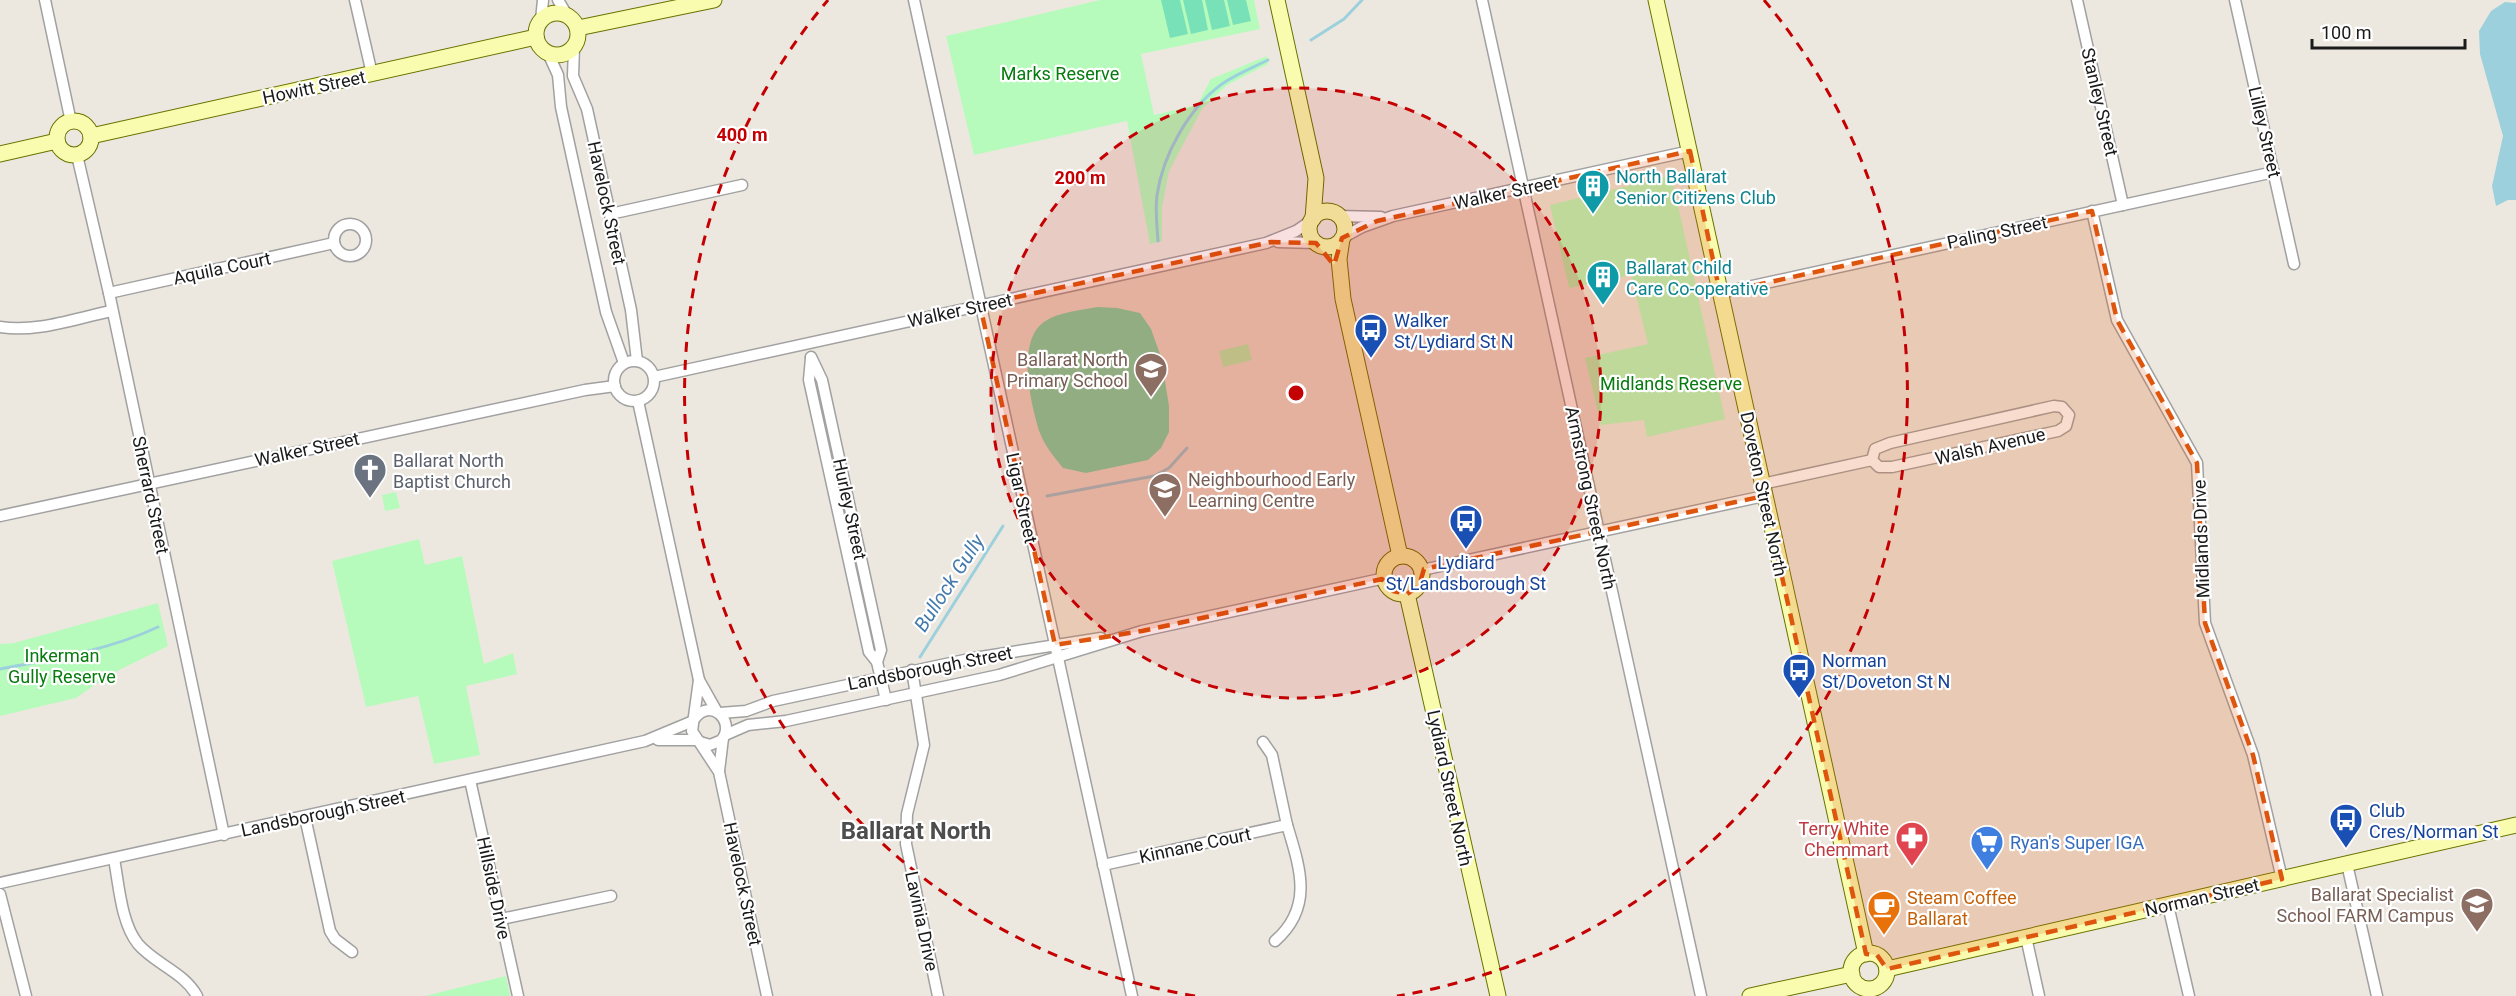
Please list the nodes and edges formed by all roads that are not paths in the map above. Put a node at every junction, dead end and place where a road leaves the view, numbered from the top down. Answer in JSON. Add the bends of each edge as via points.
{"nodes":[{"id":1,"x":45,"y":0,"type":"edge"},
{"id":2,"x":355,"y":0,"type":"edge"},
{"id":3,"x":543,"y":0,"type":"edge"},
{"id":4,"x":558,"y":0,"type":"edge"},
{"id":5,"x":714,"y":0,"type":"edge"},
{"id":6,"x":914,"y":0,"type":"edge"},
{"id":7,"x":1277,"y":0,"type":"edge"},
{"id":8,"x":1482,"y":0,"type":"edge"},
{"id":9,"x":1656,"y":0,"type":"edge"},
{"id":10,"x":2077,"y":0,"type":"edge"},
{"id":11,"x":2235,"y":0,"type":"edge"},
{"id":12,"x":567,"y":15,"type":"junction"},
{"id":13,"x":541,"y":20,"type":"junction"},
{"id":14,"x":578,"y":28,"type":"junction"},
{"id":15,"x":536,"y":38,"type":"junction"},
{"id":16,"x":574,"y":47,"type":"junction"},
{"id":17,"x":548,"y":53,"type":"junction"},
{"id":18,"x":372,"y":74,"type":"junction"},
{"id":19,"x":71,"y":122,"type":"junction"},
{"id":20,"x":91,"y":136,"type":"junction"},
{"id":21,"x":57,"y":141,"type":"junction"},
{"id":22,"x":1690,"y":151,"type":"junction"},
{"id":23,"x":0,"y":154,"type":"edge"},
{"id":24,"x":77,"y":155,"type":"junction"},
{"id":25,"x":2274,"y":172,"type":"junction"},
{"id":26,"x":1316,"y":178,"type":"junction"},
{"id":27,"x":742,"y":185,"type":"dead end"},
{"id":28,"x":1524,"y":189,"type":"junction"},
{"id":29,"x":2123,"y":205,"type":"junction"},
{"id":30,"x":2092,"y":211,"type":"junction"},
{"id":31,"x":610,"y":214,"type":"junction"},
{"id":32,"x":1337,"y":215,"type":"junction"},
{"id":33,"x":1393,"y":216,"type":"junction"},
{"id":34,"x":1312,"y":220,"type":"junction"},
{"id":35,"x":1342,"y":239,"type":"junction"},
{"id":36,"x":334,"y":243,"type":"dead end"},
{"id":37,"x":1266,"y":243,"type":"junction"},
{"id":38,"x":1317,"y":243,"type":"junction"},
{"id":39,"x":2294,"y":264,"type":"dead end"},
{"id":40,"x":109,"y":293,"type":"junction"},
{"id":41,"x":1720,"y":293,"type":"junction"},
{"id":42,"x":1343,"y":299,"type":"junction"},
{"id":43,"x":980,"y":305,"type":"junction"},
{"id":44,"x":112,"y":311,"type":"junction"},
{"id":45,"x":0,"y":327,"type":"edge"},
{"id":46,"x":807,"y":343,"type":"junction"},
{"id":47,"x":637,"y":361,"type":"junction"},
{"id":48,"x":624,"y":363,"type":"junction"},
{"id":49,"x":654,"y":377,"type":"junction"},
{"id":50,"x":615,"y":386,"type":"junction"},
{"id":51,"x":638,"y":401,"type":"junction"},
{"id":52,"x":1872,"y":459,"type":"junction"},
{"id":53,"x":149,"y":484,"type":"junction"},
{"id":54,"x":1763,"y":490,"type":"junction"},
{"id":55,"x":0,"y":516,"type":"edge"},
{"id":56,"x":1599,"y":532,"type":"junction"},
{"id":57,"x":1400,"y":556,"type":"junction"},
{"id":58,"x":1422,"y":570,"type":"junction"},
{"id":59,"x":1384,"y":578,"type":"junction"},
{"id":60,"x":1407,"y":594,"type":"junction"},
{"id":61,"x":1142,"y":631,"type":"junction"},
{"id":62,"x":1055,"y":645,"type":"junction"},
{"id":63,"x":1057,"y":657,"type":"junction"},
{"id":64,"x":912,"y":670,"type":"junction"},
{"id":65,"x":881,"y":677,"type":"junction"},
{"id":66,"x":699,"y":680,"type":"junction"},
{"id":67,"x":917,"y":694,"type":"junction"},
{"id":68,"x":886,"y":700,"type":"junction"},
{"id":69,"x":718,"y":712,"type":"junction"},
{"id":70,"x":694,"y":720,"type":"junction"},
{"id":71,"x":724,"y":736,"type":"junction"},
{"id":72,"x":645,"y":741,"type":"junction"},
{"id":73,"x":699,"y":741,"type":"junction"},
{"id":74,"x":1263,"y":742,"type":"dead end"},
{"id":75,"x":719,"y":772,"type":"junction"},
{"id":76,"x":470,"y":780,"type":"junction"},
{"id":77,"x":305,"y":817,"type":"junction"},
{"id":78,"x":1287,"y":825,"type":"junction"},
{"id":79,"x":2516,"y":825,"type":"edge"},
{"id":80,"x":224,"y":835,"type":"junction"},
{"id":81,"x":114,"y":859,"type":"junction"},
{"id":82,"x":2347,"y":864,"type":"junction"},
{"id":83,"x":1103,"y":865,"type":"junction"},
{"id":84,"x":2282,"y":879,"type":"junction"},
{"id":85,"x":0,"y":883,"type":"edge"},
{"id":86,"x":0,"y":894,"type":"edge"},
{"id":87,"x":611,"y":896,"type":"dead end"},
{"id":88,"x":2168,"y":905,"type":"junction"},
{"id":89,"x":501,"y":919,"type":"junction"},
{"id":90,"x":2026,"y":937,"type":"junction"},
{"id":91,"x":1275,"y":941,"type":"dead end"},
{"id":92,"x":352,"y":952,"type":"dead end"},
{"id":93,"x":1866,"y":954,"type":"junction"},
{"id":94,"x":1887,"y":969,"type":"junction"},
{"id":95,"x":1852,"y":974,"type":"junction"},
{"id":96,"x":1495,"y":991,"type":"edge"},
{"id":97,"x":1873,"y":992,"type":"edge"},
{"id":98,"x":26,"y":996,"type":"edge"},
{"id":99,"x":197,"y":996,"type":"edge"},
{"id":100,"x":518,"y":996,"type":"edge"},
{"id":101,"x":767,"y":996,"type":"edge"},
{"id":102,"x":938,"y":996,"type":"edge"},
{"id":103,"x":1132,"y":996,"type":"edge"},
{"id":104,"x":1701,"y":996,"type":"edge"},
{"id":105,"x":1750,"y":996,"type":"edge"},
{"id":106,"x":2039,"y":996,"type":"edge"},
{"id":107,"x":2189,"y":996,"type":"edge"},
{"id":108,"x":2377,"y":996,"type":"edge"}],
"edges":[{"from":1,"to":19,"type":"street"},
{"from":2,"to":18,"type":"street"},
{"from":3,"to":13,"type":"street"},
{"from":4,"to":12,"type":"street"},
{"from":5,"to":14,"type":"street"},
{"from":6,"to":43,"type":"street","name":"Ligar Street"},
{"from":7,"to":26,"type":"street"},
{"from":8,"to":28,"type":"street","name":"Armstrong Street North"},
{"from":9,"to":22,"type":"street","name":"Doveton Street North"},
{"from":10,"to":29,"type":"street","name":"Stanley Street"},
{"from":11,"to":25,"type":"street","name":"Lilley Street"},
{"from":12,"to":13,"type":"street","via":[[552,14]]},
{"from":12,"to":14,"type":"street"},
{"from":13,"to":15,"type":"street"},
{"from":14,"to":16,"type":"street"},
{"from":15,"to":17,"type":"street"},
{"from":15,"to":18,"type":"street","name":"Howitt Street"},
{"from":16,"to":17,"type":"street","via":[[562,54]]},
{"from":16,"to":31,"type":"street","name":"Havelock Street","via":[[573,76],[587,109]]},
{"from":17,"to":48,"type":"street","name":"Havelock Street","via":[[558,75],[561,107],[606,312]]},
{"from":18,"to":20,"type":"street","name":"Howitt Street"},
{"from":19,"to":20,"type":"street","via":[[84,125]]},
{"from":19,"to":21,"type":"street","via":[[60,129]]},
{"from":20,"to":24,"type":"street","via":[[87,150]]},
{"from":21,"to":23,"type":"street"},
{"from":21,"to":24,"type":"street","via":[[65,153]]},
{"from":22,"to":28,"type":"street","name":"Walker Street"},
{"from":22,"to":41,"type":"street","name":"Doveton Street North"},
{"from":24,"to":40,"type":"street","name":"Sherrard Street"},
{"from":25,"to":29,"type":"street","name":"Paling Street"},
{"from":25,"to":39,"type":"street","name":"Lilley Street"},
{"from":26,"to":32,"type":"street"},
{"from":26,"to":34,"type":"street"},
{"from":27,"to":31,"type":"street"},
{"from":28,"to":33,"type":"street","name":"Walker Street"},
{"from":28,"to":56,"type":"street","name":"Armstrong Street North"},
{"from":29,"to":30,"type":"street","name":"Paling Street"},
{"from":30,"to":41,"type":"street","name":"Paling Street"},
{"from":30,"to":84,"type":"street","name":"Midlands Drive","via":[[2117,320],[2197,463],[2205,622],[2253,755]]},
{"from":31,"to":47,"type":"street","name":"Havelock Street","via":[[631,309]]},
{"from":32,"to":33,"type":"street","name":"Walker Street"},
{"from":32,"to":34,"type":"street","via":[[1323,212]]},
{"from":32,"to":35,"type":"street","via":[[1345,227]]},
{"from":33,"to":35,"type":"street","name":"Walker Street"},
{"from":34,"to":37,"type":"street","name":"Walker Street"},
{"from":34,"to":38,"type":"street","via":[[1310,232]]},
{"from":35,"to":38,"type":"street","via":[[1331,247]]},
{"from":35,"to":42,"type":"street","via":[[1339,255]]},
{"from":36,"to":40,"type":"street","name":"Aquila Court"},
{"from":37,"to":38,"type":"street","name":"Walker Street"},
{"from":37,"to":43,"type":"street","name":"Walker Street"},
{"from":38,"to":42,"type":"street"},
{"from":40,"to":44,"type":"street","name":"Sherrard Street"},
{"from":41,"to":54,"type":"street","name":"Doveton Street North"},
{"from":42,"to":57,"type":"street"},
{"from":43,"to":46,"type":"street","name":"Walker Street"},
{"from":43,"to":62,"type":"street","name":"Ligar Street"},
{"from":44,"to":45,"type":"street","via":[[44,326]]},
{"from":44,"to":53,"type":"street","name":"Sherrard Street"},
{"from":46,"to":49,"type":"street","name":"Walker Street"},
{"from":46,"to":65,"type":"street","name":"Hurley Street","via":[[811,357],[809,375],[869,652]]},
{"from":47,"to":48,"type":"street"},
{"from":47,"to":49,"type":"street","via":[[648,366]]},
{"from":48,"to":50,"type":"street","via":[[616,373]]},
{"from":49,"to":51,"type":"street","via":[[653,389]]},
{"from":50,"to":51,"type":"street","via":[[621,396]]},
{"from":50,"to":53,"type":"street","name":"Walker Street"},
{"from":51,"to":66,"type":"street"},
{"from":52,"to":52,"type":"street","name":"Walsh Avenue","via":[[1874,451],[1886,444],[2042,409],[2061,406],[2068,416],[2064,428],[1893,467],[1879,467]]},
{"from":52,"to":54,"type":"street","name":"Walsh Avenue"},
{"from":53,"to":55,"type":"street","name":"Walker Street"},
{"from":53,"to":80,"type":"street","name":"Sherrard Street"},
{"from":54,"to":56,"type":"street"},
{"from":54,"to":93,"type":"street","name":"Doveton Street North"},
{"from":56,"to":58,"type":"street"},
{"from":56,"to":104,"type":"street","name":"Armstrong Street North"},
{"from":57,"to":58,"type":"street","via":[[1413,559]]},
{"from":57,"to":59,"type":"street","via":[[1387,566]]},
{"from":58,"to":60,"type":"street","via":[[1420,584]]},
{"from":59,"to":60,"type":"street","via":[[1393,591]]},
{"from":59,"to":61,"type":"street","name":"Landsborough Street"},
{"from":60,"to":96,"type":"street","name":"Lydiard Street North"},
{"from":61,"to":62,"type":"street","name":"Landsborough Street"},
{"from":61,"to":63,"type":"street","name":"Landsborough Street"},
{"from":62,"to":63,"type":"street","name":"Ligar Street"},
{"from":62,"to":64,"type":"street","name":"Landsborough Street"},
{"from":63,"to":67,"type":"street","name":"Landsborough Street"},
{"from":63,"to":83,"type":"street","name":"Ligar Street"},
{"from":64,"to":65,"type":"street","name":"Landsborough Street"},
{"from":64,"to":67,"type":"street","name":"Lavinia Drive"},
{"from":65,"to":68,"type":"street","name":"Hurley Street"},
{"from":65,"to":69,"type":"street","name":"Landsborough Street","via":[[773,701],[746,711]]},
{"from":66,"to":69,"type":"street"},
{"from":66,"to":70,"type":"street"},
{"from":67,"to":68,"type":"street","name":"Landsborough Street"},
{"from":67,"to":102,"type":"street","name":"Lavinia Drive","via":[[924,745],[907,814],[906,844]]},
{"from":68,"to":71,"type":"street","name":"Landsborough Street","via":[[748,725]]},
{"from":69,"to":70,"type":"street","via":[[703,711]]},
{"from":69,"to":71,"type":"street","via":[[727,723]]},
{"from":70,"to":72,"type":"street","name":"Landsborough Street"},
{"from":70,"to":73,"type":"street","via":[[692,730]]},
{"from":71,"to":73,"type":"street","via":[[710,745]]},
{"from":71,"to":75,"type":"street","name":"Havelock Street"},
{"from":72,"to":73,"type":"street","name":"Landsborough Street"},
{"from":72,"to":76,"type":"street","name":"Landsborough Street"},
{"from":73,"to":75,"type":"street","name":"Havelock Street"},
{"from":74,"to":78,"type":"street","via":[[1272,755]]},
{"from":75,"to":101,"type":"street","name":"Havelock Street"},
{"from":76,"to":77,"type":"street","name":"Landsborough Street"},
{"from":76,"to":89,"type":"street","name":"Hillside Drive"},
{"from":77,"to":80,"type":"street","name":"Landsborough Street"},
{"from":77,"to":92,"type":"street","via":[[330,931]]},
{"from":78,"to":83,"type":"street","name":"Kinnane Court"},
{"from":78,"to":91,"type":"street","via":[[1301,881],[1300,900],[1295,918]]},
{"from":79,"to":82,"type":"street","name":"Norman Street"},
{"from":80,"to":81,"type":"street","name":"Landsborough Street"},
{"from":81,"to":85,"type":"street","name":"Landsborough Street"},
{"from":81,"to":99,"type":"street","via":[[133,937],[144,950],[184,979]]},
{"from":82,"to":84,"type":"street","name":"Norman Street"},
{"from":82,"to":108,"type":"street"},
{"from":83,"to":103,"type":"street","name":"Ligar Street"},
{"from":84,"to":88,"type":"street","name":"Norman Street"},
{"from":86,"to":98,"type":"street"},
{"from":87,"to":89,"type":"street"},
{"from":88,"to":90,"type":"street","name":"Norman Street"},
{"from":88,"to":107,"type":"street"},
{"from":89,"to":100,"type":"street","name":"Hillside Drive"},
{"from":90,"to":94,"type":"street","name":"Norman Street"},
{"from":90,"to":106,"type":"street"},
{"from":93,"to":94,"type":"street","via":[[1882,958]]},
{"from":93,"to":95,"type":"street","via":[[1853,963]]},
{"from":94,"to":97,"type":"street","via":[[1886,980]]},
{"from":95,"to":97,"type":"street","via":[[1861,987]]},
{"from":95,"to":105,"type":"street"}]}
